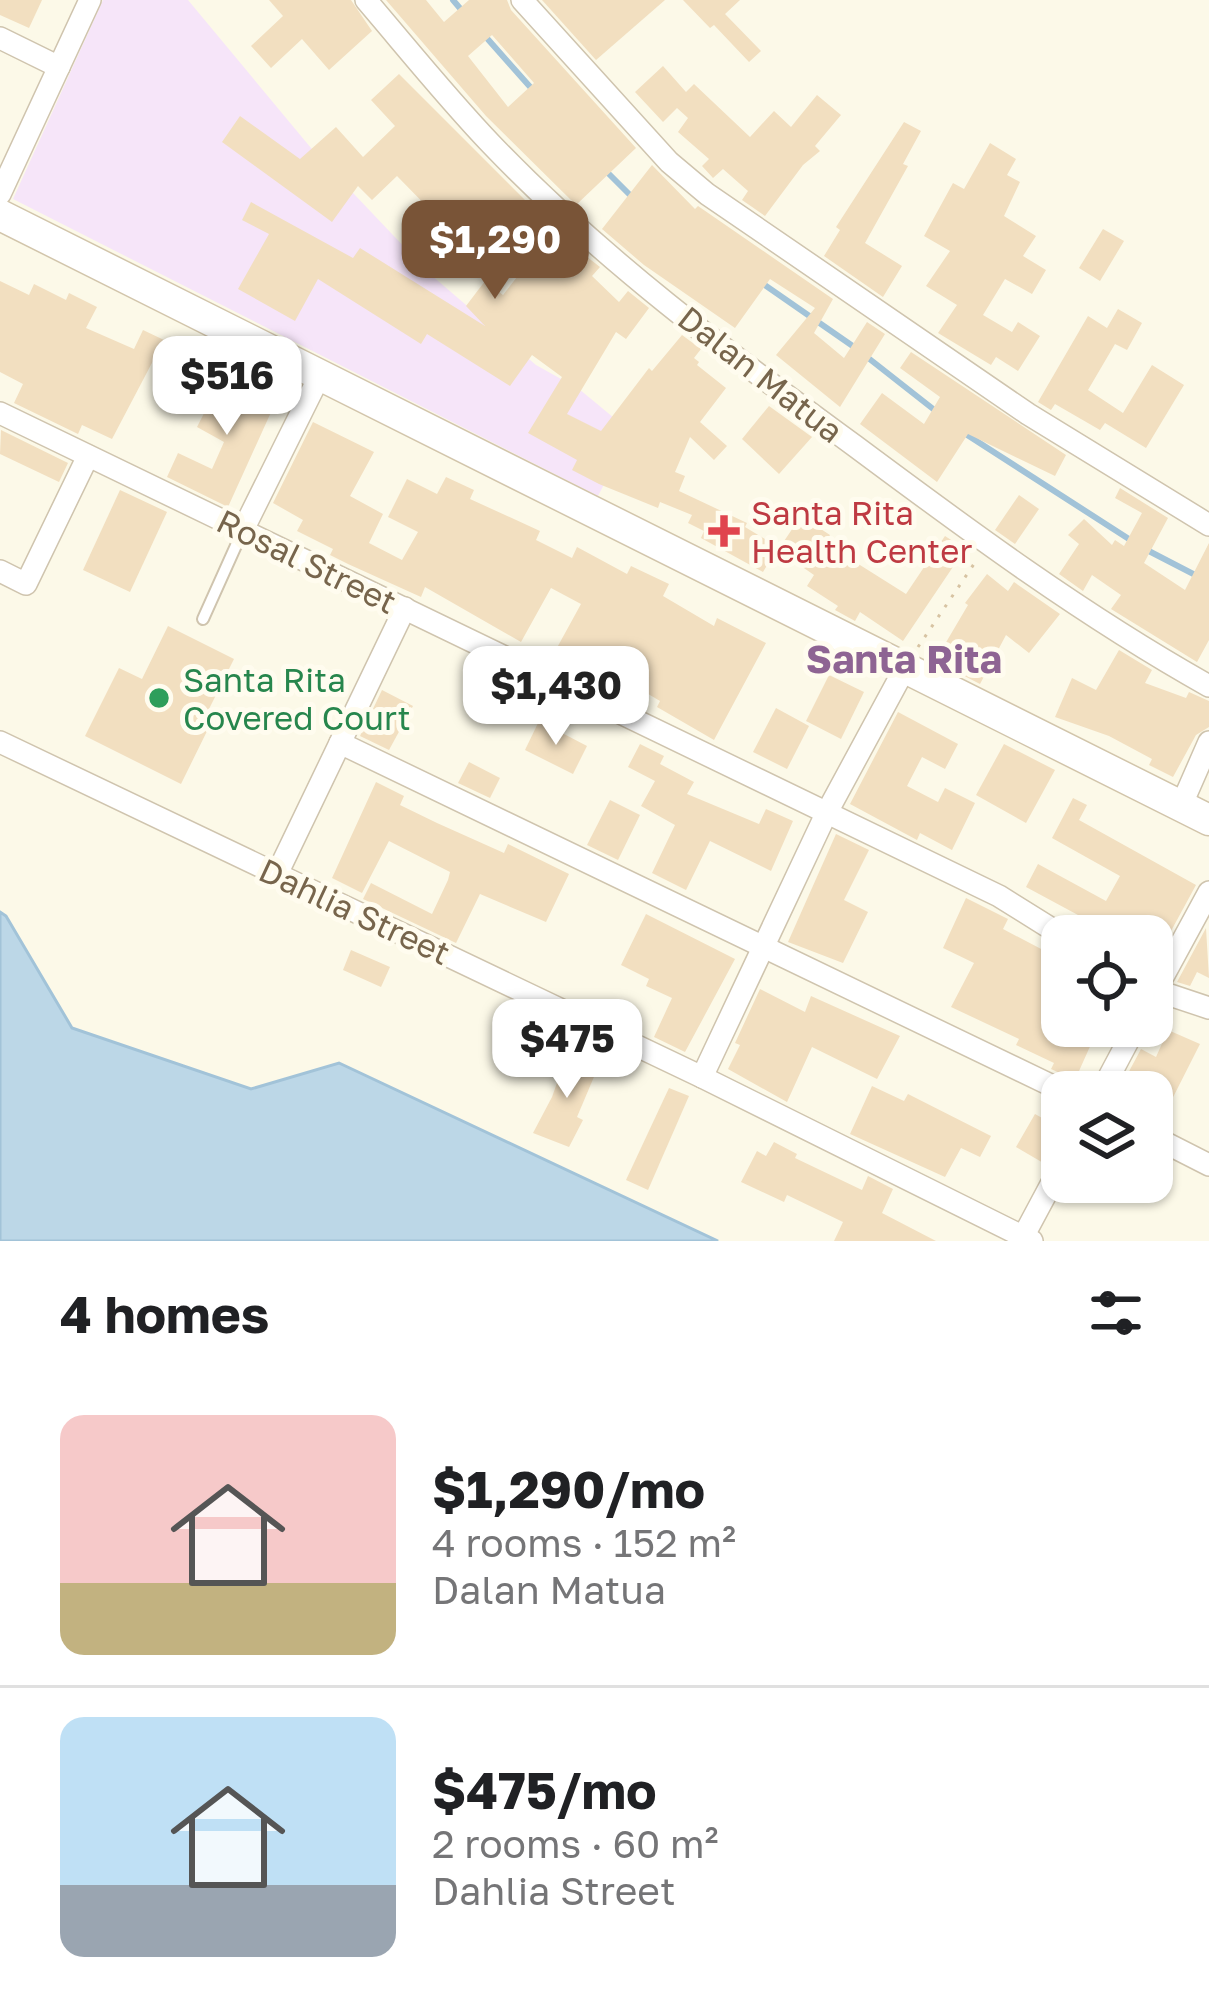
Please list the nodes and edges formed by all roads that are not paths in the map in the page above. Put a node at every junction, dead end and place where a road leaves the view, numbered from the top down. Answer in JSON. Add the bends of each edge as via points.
{"nodes":[{"id":1,"x":90,"y":0,"type":"edge"},
{"id":2,"x":366,"y":0,"type":"edge"},
{"id":3,"x":522,"y":0,"type":"edge"},
{"id":4,"x":0,"y":38,"type":"edge"},
{"id":5,"x":59,"y":67,"type":"junction"},
{"id":6,"x":0,"y":194,"type":"edge"},
{"id":7,"x":0,"y":215,"type":"edge"},
{"id":8,"x":320,"y":375,"type":"junction"},
{"id":9,"x":0,"y":413,"type":"edge"},
{"id":10,"x":88,"y":456,"type":"junction"},
{"id":11,"x":1209,"y":525,"type":"edge"},
{"id":12,"x":243,"y":530,"type":"junction"},
{"id":13,"x":0,"y":571,"type":"edge"},
{"id":14,"x":405,"y":608,"type":"junction"},
{"id":15,"x":203,"y":619,"type":"dead end"},
{"id":16,"x":904,"y":668,"type":"junction"},
{"id":17,"x":1209,"y":686,"type":"edge"},
{"id":18,"x":0,"y":742,"type":"edge"},
{"id":19,"x":1209,"y":742,"type":"edge"},
{"id":20,"x":340,"y":743,"type":"junction"},
{"id":21,"x":1195,"y":813,"type":"edge"},
{"id":22,"x":826,"y":814,"type":"junction"},
{"id":23,"x":277,"y":874,"type":"junction"},
{"id":24,"x":1209,"y":892,"type":"edge"},
{"id":25,"x":1041,"y":922,"type":"edge"},
{"id":26,"x":763,"y":947,"type":"junction"},
{"id":27,"x":1173,"y":957,"type":"edge"},
{"id":28,"x":1173,"y":998,"type":"edge"},
{"id":29,"x":1209,"y":1008,"type":"edge"},
{"id":30,"x":702,"y":1077,"type":"junction"},
{"id":31,"x":1041,"y":1080,"type":"edge"},
{"id":32,"x":1173,"y":1147,"type":"edge"},
{"id":33,"x":1209,"y":1165,"type":"edge"},
{"id":34,"x":1044,"y":1203,"type":"edge"},
{"id":35,"x":1027,"y":1239,"type":"edge"}],
"edges":[{"from":1,"to":5,"type":"street"},
{"from":2,"to":17,"type":"street","name":"Dalan Matua","via":[[491,144],[735,358],[987,544]]},
{"from":3,"to":11,"type":"street","via":[[707,194],[1028,413]]},
{"from":4,"to":5,"type":"street"},
{"from":5,"to":6,"type":"street"},
{"from":7,"to":8,"type":"main road"},
{"from":8,"to":12,"type":"street"},
{"from":8,"to":16,"type":"main road"},
{"from":9,"to":10,"type":"street","name":"Rosal Street"},
{"from":10,"to":12,"type":"street","name":"Rosal Street"},
{"from":10,"to":13,"type":"street","via":[[26,584]]},
{"from":12,"to":14,"type":"street","name":"Rosal Street"},
{"from":12,"to":15,"type":"lane"},
{"from":14,"to":20,"type":"street"},
{"from":14,"to":22,"type":"street","name":"Rosal Street"},
{"from":16,"to":21,"type":"main road"},
{"from":16,"to":22,"type":"street"},
{"from":18,"to":23,"type":"street","name":"Dahlia Street"},
{"from":19,"to":21,"type":"street"},
{"from":20,"to":23,"type":"street"},
{"from":20,"to":26,"type":"street"},
{"from":22,"to":25,"type":"street","name":"Rosal Street"},
{"from":22,"to":26,"type":"street"},
{"from":23,"to":30,"type":"street","name":"Dahlia Street"},
{"from":24,"to":27,"type":"street"},
{"from":26,"to":30,"type":"street"},
{"from":26,"to":31,"type":"street"},
{"from":28,"to":29,"type":"street"},
{"from":30,"to":35,"type":"street","name":"Dahlia Street"},
{"from":32,"to":33,"type":"street"},
{"from":34,"to":35,"type":"street"}]}
